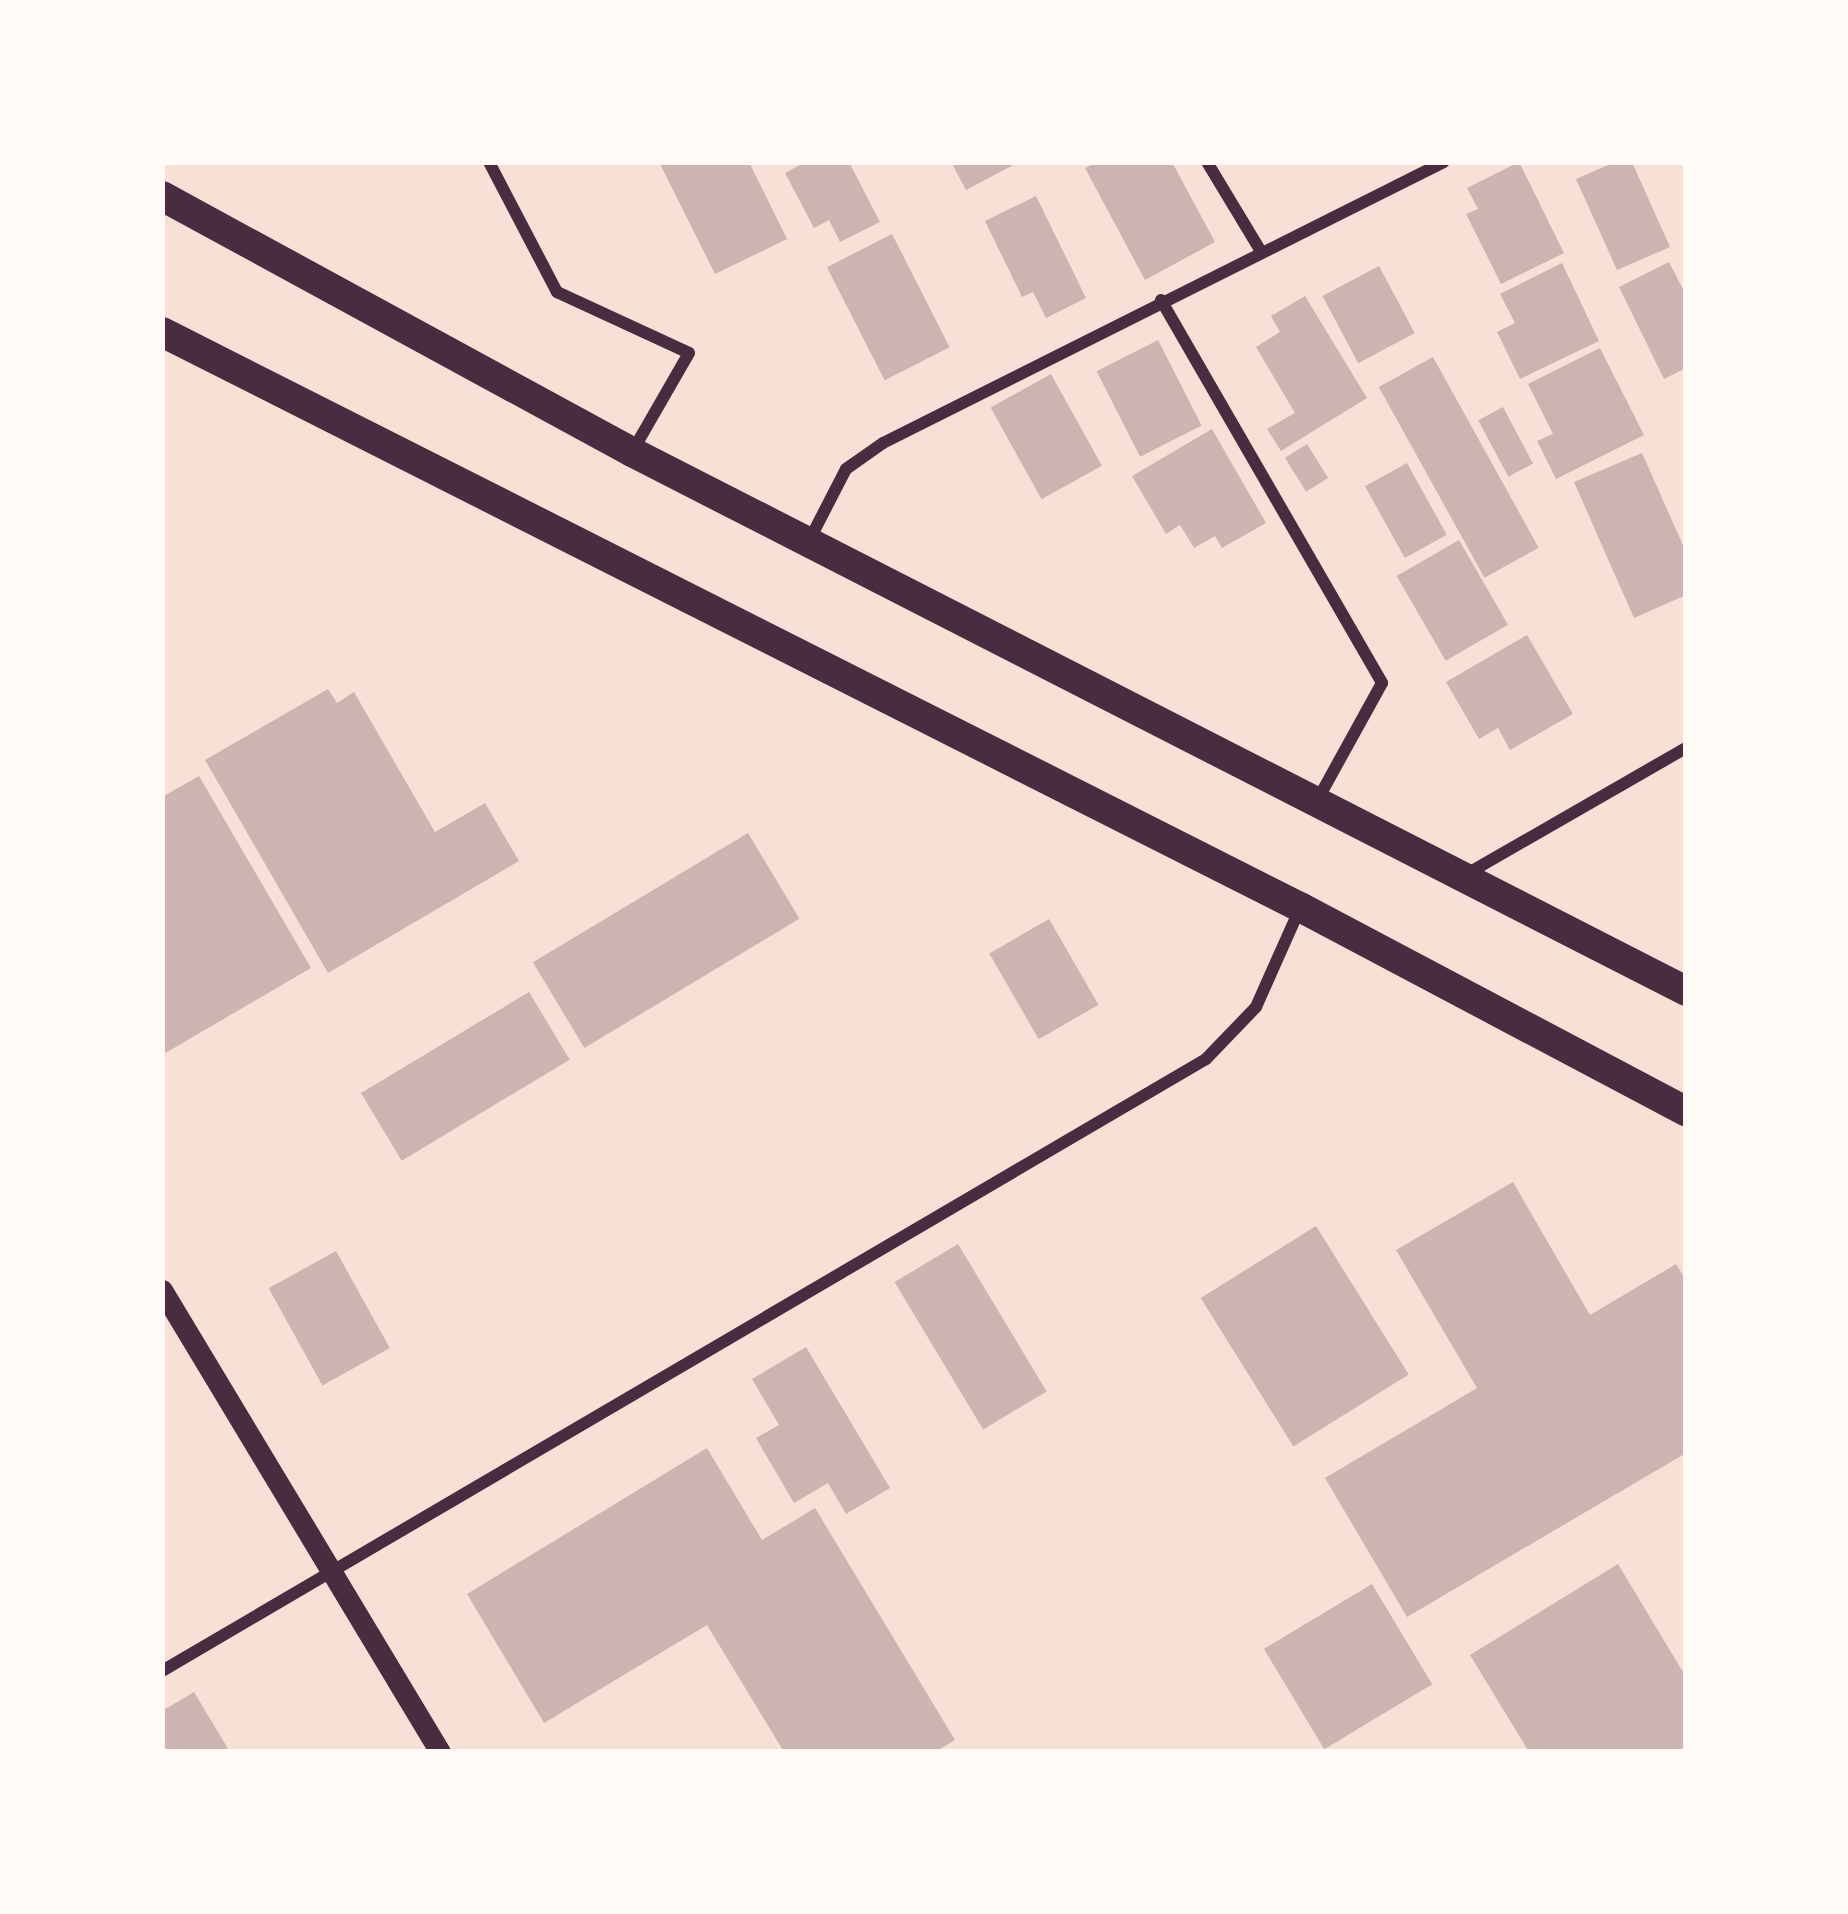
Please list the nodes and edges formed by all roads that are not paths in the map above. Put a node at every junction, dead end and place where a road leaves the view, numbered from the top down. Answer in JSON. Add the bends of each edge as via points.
{"nodes":[{"id":1,"x":489,"y":162,"type":"edge"},
{"id":2,"x":1207,"y":162,"type":"edge"},
{"id":3,"x":1444,"y":162,"type":"edge"},
{"id":4,"x":162,"y":196,"type":"edge"},
{"id":5,"x":1262,"y":253,"type":"junction"},
{"id":6,"x":1161,"y":300,"type":"junction"},
{"id":7,"x":162,"y":332,"type":"edge"},
{"id":8,"x":632,"y":452,"type":"junction"},
{"id":9,"x":811,"y":537,"type":"junction"},
{"id":10,"x":1686,"y":748,"type":"edge"},
{"id":11,"x":1319,"y":797,"type":"junction"},
{"id":12,"x":1465,"y":875,"type":"junction"},
{"id":13,"x":1300,"y":907,"type":"junction"},
{"id":14,"x":1686,"y":991,"type":"edge"},
{"id":15,"x":1686,"y":1111,"type":"edge"},
{"id":16,"x":162,"y":1290,"type":"edge"},
{"id":17,"x":334,"y":1570,"type":"junction"},
{"id":18,"x":162,"y":1671,"type":"edge"},
{"id":19,"x":440,"y":1752,"type":"edge"}],
"edges":[{"from":1,"to":8,"type":"street","via":[[557,292],[689,353]]},
{"from":2,"to":5,"type":"street"},
{"from":3,"to":5,"type":"street"},
{"from":4,"to":8,"type":"main road"},
{"from":5,"to":6,"type":"street"},
{"from":6,"to":9,"type":"street","via":[[883,443],[846,469]]},
{"from":6,"to":11,"type":"street","via":[[1382,683]]},
{"from":7,"to":13,"type":"main road"},
{"from":8,"to":9,"type":"main road"},
{"from":9,"to":11,"type":"main road"},
{"from":10,"to":12,"type":"street"},
{"from":11,"to":12,"type":"main road"},
{"from":12,"to":14,"type":"main road"},
{"from":13,"to":15,"type":"main road"},
{"from":13,"to":17,"type":"street","via":[[1256,1007],[1206,1059]]},
{"from":16,"to":17,"type":"street"},
{"from":17,"to":18,"type":"street"},
{"from":17,"to":19,"type":"street"}]}
